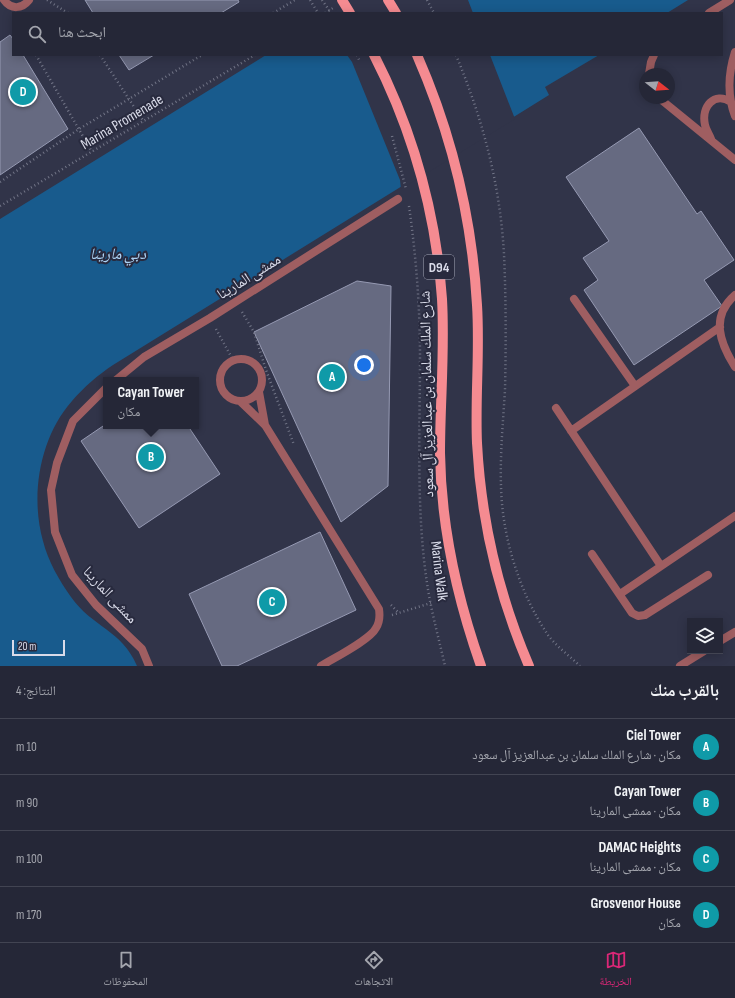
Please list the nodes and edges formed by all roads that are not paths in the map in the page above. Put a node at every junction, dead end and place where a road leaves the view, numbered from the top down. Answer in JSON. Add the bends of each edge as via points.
{"nodes":[{"id":1,"x":4,"y":0,"type":"edge"},
{"id":2,"x":29,"y":0,"type":"edge"},
{"id":3,"x":342,"y":0,"type":"edge"},
{"id":4,"x":388,"y":0,"type":"edge"},
{"id":5,"x":730,"y":0,"type":"edge"},
{"id":6,"x":349,"y":12,"type":"edge"},
{"id":7,"x":395,"y":12,"type":"edge"},
{"id":8,"x":711,"y":12,"type":"edge"},
{"id":9,"x":735,"y":52,"type":"edge"},
{"id":10,"x":374,"y":56,"type":"edge"},
{"id":11,"x":418,"y":56,"type":"edge"},
{"id":12,"x":653,"y":56,"type":"edge"},
{"id":13,"x":649,"y":68,"type":"edge"},
{"id":14,"x":733,"y":103,"type":"edge"},
{"id":15,"x":666,"y":104,"type":"edge"},
{"id":16,"x":735,"y":116,"type":"edge"},
{"id":17,"x":713,"y":142,"type":"junction"},
{"id":18,"x":735,"y":160,"type":"edge"},
{"id":19,"x":398,"y":199,"type":"dead end"},
{"id":20,"x":735,"y":295,"type":"edge"},
{"id":21,"x":574,"y":299,"type":"dead end"},
{"id":22,"x":720,"y":327,"type":"junction"},
{"id":23,"x":735,"y":366,"type":"edge"},
{"id":24,"x":120,"y":377,"type":"edge"},
{"id":25,"x":635,"y":386,"type":"junction"},
{"id":26,"x":103,"y":391,"type":"edge"},
{"id":27,"x":259,"y":392,"type":"junction"},
{"id":28,"x":241,"y":402,"type":"junction"},
{"id":29,"x":556,"y":408,"type":"dead end"},
{"id":30,"x":265,"y":425,"type":"junction"},
{"id":31,"x":571,"y":431,"type":"junction"},
{"id":32,"x":735,"y":516,"type":"edge"},
{"id":33,"x":592,"y":554,"type":"dead end"},
{"id":34,"x":661,"y":566,"type":"junction"},
{"id":35,"x":708,"y":575,"type":"dead end"},
{"id":36,"x":620,"y":594,"type":"junction"},
{"id":37,"x":735,"y":632,"type":"edge"},
{"id":38,"x":723,"y":639,"type":"edge"},
{"id":39,"x":699,"y":654,"type":"edge"},
{"id":40,"x":149,"y":666,"type":"edge"},
{"id":41,"x":321,"y":666,"type":"edge"},
{"id":42,"x":480,"y":666,"type":"edge"},
{"id":43,"x":529,"y":666,"type":"edge"},
{"id":44,"x":680,"y":666,"type":"edge"}],
"edges":[{"from":1,"to":2,"type":"street","via":[[12,7],[24,5]]},
{"from":3,"to":6,"type":"main road","bridge":true},
{"from":4,"to":7,"type":"main road"},
{"from":5,"to":8,"type":"street"},
{"from":9,"to":14,"type":"street","via":[[729,80]]},
{"from":10,"to":42,"type":"main road","name":"شارع الملك سلمان بن عبدالعزيز آل سعود","number":"D94","via":[[412,145],[424,184],[438,260],[443,338],[440,454],[442,490],[454,572]]},
{"from":11,"to":43,"type":"main road","number":"D94","via":[[448,135],[463,192],[477,304],[476,412],[485,515],[498,578],[516,636]]},
{"from":12,"to":13,"type":"street"},
{"from":14,"to":16,"type":"street"},
{"from":14,"to":17,"type":"street","via":[[718,98],[708,105],[705,124]]},
{"from":15,"to":17,"type":"street"},
{"from":17,"to":18,"type":"street"},
{"from":19,"to":24,"type":"street","name":"ممشى المارينا","via":[[144,357]]},
{"from":20,"to":22,"type":"street","via":[[724,311]]},
{"from":21,"to":25,"type":"street"},
{"from":22,"to":23,"type":"street","via":[[724,351]]},
{"from":22,"to":25,"type":"street"},
{"from":25,"to":31,"type":"street"},
{"from":26,"to":40,"type":"street","name":"ممشى المارينا","via":[[73,421],[57,463],[51,490],[55,532],[72,575],[96,605],[142,649]]},
{"from":27,"to":28,"type":"street"},
{"from":27,"to":28,"type":"street","via":[[263,378],[258,366],[246,359],[232,360],[222,370],[220,384],[228,397]]},
{"from":27,"to":30,"type":"street"},
{"from":28,"to":30,"type":"street"},
{"from":29,"to":31,"type":"street"},
{"from":30,"to":41,"type":"street","via":[[379,609],[380,619],[376,629],[368,637]]},
{"from":31,"to":34,"type":"street"},
{"from":32,"to":34,"type":"street"},
{"from":33,"to":36,"type":"street"},
{"from":34,"to":36,"type":"street"},
{"from":35,"to":36,"type":"street","via":[[641,616],[632,613]]},
{"from":37,"to":38,"type":"street"},
{"from":39,"to":44,"type":"street"}]}
